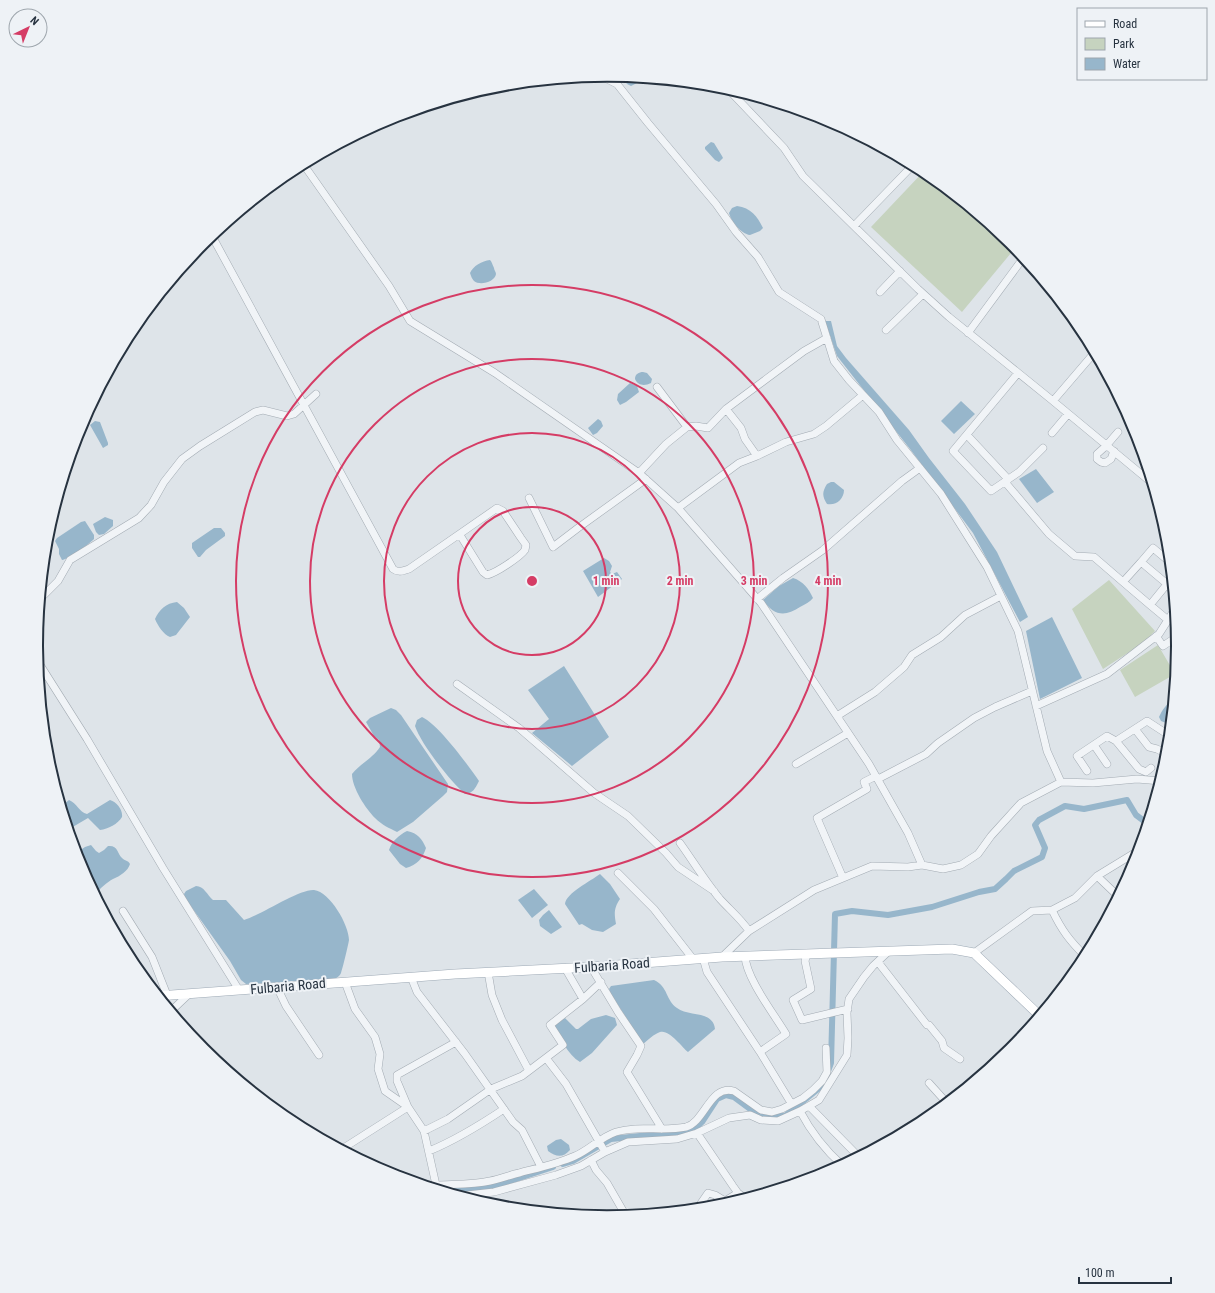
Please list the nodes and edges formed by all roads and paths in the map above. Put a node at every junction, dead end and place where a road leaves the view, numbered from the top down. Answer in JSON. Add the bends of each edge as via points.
{"nodes":[{"id":1,"x":613,"y":82,"type":"edge"},
{"id":2,"x":735,"y":97,"type":"edge"},
{"id":3,"x":307,"y":169,"type":"edge"},
{"id":4,"x":909,"y":169,"type":"edge"},
{"id":5,"x":854,"y":226,"type":"junction"},
{"id":6,"x":215,"y":241,"type":"edge"},
{"id":7,"x":1021,"y":262,"type":"edge"},
{"id":8,"x":900,"y":271,"type":"junction"},
{"id":9,"x":880,"y":292,"type":"dead end"},
{"id":10,"x":924,"y":294,"type":"junction"},
{"id":11,"x":886,"y":330,"type":"dead end"},
{"id":12,"x":968,"y":333,"type":"junction"},
{"id":13,"x":827,"y":338,"type":"junction"},
{"id":14,"x":1091,"y":356,"type":"edge"},
{"id":15,"x":1018,"y":373,"type":"junction"},
{"id":16,"x":657,"y":387,"type":"dead end"},
{"id":17,"x":316,"y":394,"type":"dead end"},
{"id":18,"x":863,"y":395,"type":"junction"},
{"id":19,"x":1053,"y":401,"type":"junction"},
{"id":20,"x":304,"y":406,"type":"junction"},
{"id":21,"x":726,"y":410,"type":"junction"},
{"id":22,"x":1068,"y":414,"type":"junction"},
{"id":23,"x":687,"y":427,"type":"junction"},
{"id":24,"x":1118,"y":432,"type":"dead end"},
{"id":25,"x":1052,"y":433,"type":"dead end"},
{"id":26,"x":967,"y":435,"type":"junction"},
{"id":27,"x":1106,"y":446,"type":"junction"},
{"id":28,"x":1043,"y":448,"type":"dead end"},
{"id":29,"x":1114,"y":451,"type":"junction"},
{"id":30,"x":756,"y":456,"type":"junction"},
{"id":31,"x":920,"y":468,"type":"junction"},
{"id":32,"x":640,"y":474,"type":"junction"},
{"id":33,"x":1146,"y":478,"type":"edge"},
{"id":34,"x":646,"y":479,"type":"junction"},
{"id":35,"x":1006,"y":481,"type":"junction"},
{"id":36,"x":529,"y":498,"type":"dead end"},
{"id":37,"x":678,"y":508,"type":"junction"},
{"id":38,"x":460,"y":535,"type":"junction"},
{"id":39,"x":1164,"y":558,"type":"edge"},
{"id":40,"x":1141,"y":562,"type":"junction"},
{"id":41,"x":1123,"y":582,"type":"junction"},
{"id":42,"x":1168,"y":586,"type":"edge"},
{"id":43,"x":1169,"y":588,"type":"edge"},
{"id":44,"x":46,"y":593,"type":"edge"},
{"id":45,"x":1001,"y":596,"type":"junction"},
{"id":46,"x":757,"y":599,"type":"junction"},
{"id":47,"x":1150,"y":605,"type":"junction"},
{"id":48,"x":1172,"y":615,"type":"edge"},
{"id":49,"x":1171,"y":616,"type":"edge"},
{"id":50,"x":1156,"y":636,"type":"junction"},
{"id":51,"x":1172,"y":640,"type":"edge"},
{"id":52,"x":44,"y":671,"type":"edge"},
{"id":53,"x":456,"y":684,"type":"dead end"},
{"id":54,"x":1032,"y":691,"type":"junction"},
{"id":55,"x":1036,"y":706,"type":"junction"},
{"id":56,"x":837,"y":716,"type":"junction"},
{"id":57,"x":1135,"y":729,"type":"junction"},
{"id":58,"x":848,"y":733,"type":"junction"},
{"id":59,"x":1165,"y":733,"type":"edge"},
{"id":60,"x":1116,"y":741,"type":"junction"},
{"id":61,"x":1094,"y":745,"type":"junction"},
{"id":62,"x":1162,"y":751,"type":"edge"},
{"id":63,"x":796,"y":764,"type":"dead end"},
{"id":64,"x":1107,"y":764,"type":"dead end"},
{"id":65,"x":1151,"y":768,"type":"dead end"},
{"id":66,"x":1087,"y":771,"type":"dead end"},
{"id":67,"x":877,"y":777,"type":"junction"},
{"id":68,"x":1156,"y":781,"type":"edge"},
{"id":69,"x":1061,"y":782,"type":"junction"},
{"id":70,"x":680,"y":843,"type":"dead end"},
{"id":71,"x":1132,"y":855,"type":"edge"},
{"id":72,"x":922,"y":865,"type":"junction"},
{"id":73,"x":618,"y":873,"type":"dead end"},
{"id":74,"x":1096,"y":876,"type":"junction"},
{"id":75,"x":843,"y":878,"type":"junction"},
{"id":76,"x":714,"y":891,"type":"junction"},
{"id":77,"x":1115,"y":893,"type":"edge"},
{"id":78,"x":1052,"y":910,"type":"junction"},
{"id":79,"x":123,"y":911,"type":"dead end"},
{"id":80,"x":749,"y":931,"type":"junction"},
{"id":81,"x":889,"y":951,"type":"junction"},
{"id":82,"x":974,"y":953,"type":"junction"},
{"id":83,"x":1081,"y":953,"type":"edge"},
{"id":84,"x":807,"y":954,"type":"junction"},
{"id":85,"x":745,"y":956,"type":"junction"},
{"id":86,"x":722,"y":957,"type":"junction"},
{"id":87,"x":698,"y":958,"type":"junction"},
{"id":88,"x":878,"y":962,"type":"junction"},
{"id":89,"x":591,"y":967,"type":"junction"},
{"id":90,"x":565,"y":968,"type":"junction"},
{"id":91,"x":488,"y":972,"type":"junction"},
{"id":92,"x":411,"y":977,"type":"junction"},
{"id":93,"x":345,"y":982,"type":"junction"},
{"id":94,"x":601,"y":982,"type":"junction"},
{"id":95,"x":277,"y":987,"type":"junction"},
{"id":96,"x":239,"y":990,"type":"junction"},
{"id":97,"x":162,"y":993,"type":"edge"},
{"id":98,"x":189,"y":994,"type":"junction"},
{"id":99,"x":163,"y":995,"type":"edge"},
{"id":100,"x":583,"y":999,"type":"junction"},
{"id":101,"x":174,"y":1008,"type":"edge"},
{"id":102,"x":848,"y":1009,"type":"junction"},
{"id":103,"x":1037,"y":1012,"type":"edge"},
{"id":104,"x":456,"y":1042,"type":"junction"},
{"id":105,"x":826,"y":1048,"type":"dead end"},
{"id":106,"x":760,"y":1052,"type":"junction"},
{"id":107,"x":319,"y":1055,"type":"dead end"},
{"id":108,"x":546,"y":1058,"type":"junction"},
{"id":109,"x":960,"y":1059,"type":"dead end"},
{"id":110,"x":528,"y":1069,"type":"junction"},
{"id":111,"x":929,"y":1083,"type":"dead end"},
{"id":112,"x":491,"y":1089,"type":"junction"},
{"id":113,"x":944,"y":1099,"type":"edge"},
{"id":114,"x":791,"y":1104,"type":"junction"},
{"id":115,"x":809,"y":1106,"type":"junction"},
{"id":116,"x":408,"y":1107,"type":"junction"},
{"id":117,"x":504,"y":1109,"type":"junction"},
{"id":118,"x":800,"y":1111,"type":"junction"},
{"id":119,"x":662,"y":1129,"type":"junction"},
{"id":120,"x":424,"y":1131,"type":"junction"},
{"id":121,"x":697,"y":1133,"type":"junction"},
{"id":122,"x":599,"y":1140,"type":"junction"},
{"id":123,"x":347,"y":1147,"type":"edge"},
{"id":124,"x":429,"y":1151,"type":"junction"},
{"id":125,"x":605,"y":1152,"type":"junction"},
{"id":126,"x":856,"y":1154,"type":"edge"},
{"id":127,"x":591,"y":1160,"type":"junction"},
{"id":128,"x":838,"y":1162,"type":"edge"},
{"id":129,"x":541,"y":1167,"type":"junction"},
{"id":130,"x":434,"y":1183,"type":"edge"},
{"id":131,"x":440,"y":1185,"type":"edge"},
{"id":132,"x":738,"y":1193,"type":"junction"},
{"id":133,"x":472,"y":1194,"type":"edge"},
{"id":134,"x":741,"y":1195,"type":"edge"},
{"id":135,"x":732,"y":1197,"type":"edge"},
{"id":136,"x":722,"y":1199,"type":"edge"},
{"id":137,"x":701,"y":1203,"type":"edge"},
{"id":138,"x":623,"y":1211,"type":"edge"}],
"edges":[{"from":1,"to":13,"type":"street","via":[[758,257],[779,292],[821,319]]},
{"from":2,"to":5,"type":"street","via":[[784,148],[803,176]]},
{"from":3,"to":32,"type":"street","via":[[389,286],[410,321],[495,374]]},
{"from":4,"to":5,"type":"street"},
{"from":5,"to":8,"type":"street"},
{"from":6,"to":20,"type":"street"},
{"from":7,"to":12,"type":"street"},
{"from":8,"to":9,"type":"street"},
{"from":8,"to":10,"type":"street"},
{"from":10,"to":11,"type":"street"},
{"from":10,"to":12,"type":"street"},
{"from":12,"to":15,"type":"street"},
{"from":13,"to":18,"type":"street","via":[[834,361]]},
{"from":13,"to":21,"type":"street","via":[[804,351]]},
{"from":14,"to":19,"type":"street"},
{"from":15,"to":19,"type":"street"},
{"from":15,"to":26,"type":"street"},
{"from":16,"to":23,"type":"street"},
{"from":17,"to":20,"type":"street"},
{"from":18,"to":30,"type":"street","via":[[814,434],[786,442]]},
{"from":18,"to":31,"type":"street","via":[[879,412],[897,440]]},
{"from":19,"to":22,"type":"street"},
{"from":20,"to":38,"type":"street","via":[[393,569],[409,569]]},
{"from":20,"to":44,"type":"street","via":[[287,416],[263,410],[255,412],[200,446],[182,460],[139,518],[70,560],[58,581]]},
{"from":21,"to":23,"type":"street","via":[[708,428]]},
{"from":21,"to":30,"type":"street","via":[[741,428]]},
{"from":22,"to":25,"type":"street"},
{"from":22,"to":27,"type":"street"},
{"from":23,"to":32,"type":"street","via":[[666,444]]},
{"from":24,"to":27,"type":"street"},
{"from":26,"to":35,"type":"street"},
{"from":26,"to":35,"type":"street","via":[[953,451],[991,491]]},
{"from":27,"to":29,"type":"street"},
{"from":27,"to":29,"type":"street","via":[[1097,454],[1100,462],[1105,463],[1112,459]]},
{"from":28,"to":35,"type":"street"},
{"from":29,"to":33,"type":"street"},
{"from":30,"to":37,"type":"street","via":[[739,463]]},
{"from":31,"to":45,"type":"street","via":[[945,500],[987,567]]},
{"from":31,"to":46,"type":"street","via":[[823,550]]},
{"from":32,"to":34,"type":"street"},
{"from":34,"to":36,"type":"street","via":[[553,547]]},
{"from":34,"to":37,"type":"street"},
{"from":35,"to":41,"type":"street","via":[[1048,534],[1075,556],[1094,557]]},
{"from":37,"to":46,"type":"street"},
{"from":38,"to":38,"type":"street","via":[[487,575],[524,552],[526,547],[503,512],[497,508]]},
{"from":39,"to":40,"type":"street","via":[[1153,548]]},
{"from":40,"to":41,"type":"street"},
{"from":40,"to":42,"type":"street"},
{"from":41,"to":47,"type":"street"},
{"from":43,"to":47,"type":"street"},
{"from":45,"to":54,"type":"street","via":[[1018,631]]},
{"from":45,"to":56,"type":"street","via":[[965,616],[941,637],[912,655],[904,667],[875,692]]},
{"from":46,"to":56,"type":"street"},
{"from":47,"to":48,"type":"street"},
{"from":49,"to":50,"type":"street"},
{"from":50,"to":51,"type":"street","via":[[1163,646]]},
{"from":50,"to":55,"type":"street","via":[[1107,674]]},
{"from":52,"to":96,"type":"street"},
{"from":53,"to":76,"type":"street","via":[[519,728],[594,793],[628,816],[678,868]]},
{"from":54,"to":55,"type":"street"},
{"from":54,"to":67,"type":"street","via":[[974,718],[926,754]]},
{"from":55,"to":69,"type":"street","via":[[1047,751]]},
{"from":56,"to":58,"type":"street"},
{"from":57,"to":59,"type":"street","via":[[1147,721]]},
{"from":57,"to":60,"type":"street"},
{"from":57,"to":62,"type":"street","via":[[1149,748]]},
{"from":58,"to":63,"type":"street"},
{"from":58,"to":67,"type":"street"},
{"from":60,"to":61,"type":"street","via":[[1107,736]]},
{"from":60,"to":65,"type":"street","via":[[1139,769],[1146,772]]},
{"from":61,"to":64,"type":"street"},
{"from":61,"to":66,"type":"street","via":[[1077,756]]},
{"from":67,"to":72,"type":"street","via":[[908,833]]},
{"from":67,"to":75,"type":"street","via":[[864,782],[867,789],[817,818]]},
{"from":68,"to":69,"type":"street"},
{"from":69,"to":72,"type":"street","via":[[1021,804],[978,854],[961,865],[943,869]]},
{"from":70,"to":76,"type":"street"},
{"from":71,"to":74,"type":"street"},
{"from":72,"to":75,"type":"street","via":[[872,866]]},
{"from":73,"to":87,"type":"street"},
{"from":74,"to":77,"type":"street"},
{"from":74,"to":78,"type":"street","via":[[1075,898]]},
{"from":75,"to":80,"type":"street","via":[[814,890]]},
{"from":76,"to":80,"type":"street"},
{"from":78,"to":82,"type":"street","via":[[1032,911]]},
{"from":78,"to":83,"type":"street","via":[[1062,930]]},
{"from":79,"to":97,"type":"street","via":[[152,957]]},
{"from":80,"to":86,"type":"street"},
{"from":81,"to":82,"type":"main road","name":"Fulbaria Road","via":[[952,949]]},
{"from":81,"to":84,"type":"main road","name":"Fulbaria Road"},
{"from":81,"to":88,"type":"street"},
{"from":82,"to":103,"type":"main road"},
{"from":84,"to":85,"type":"main road","name":"Fulbaria Road"},
{"from":84,"to":102,"type":"street","via":[[805,961],[811,989],[793,1000],[802,1020]]},
{"from":85,"to":86,"type":"main road","name":"Fulbaria Road"},
{"from":85,"to":106,"type":"street","via":[[757,987],[786,1034]]},
{"from":86,"to":87,"type":"main road","name":"Fulbaria Road"},
{"from":87,"to":89,"type":"main road","name":"Fulbaria Road"},
{"from":87,"to":106,"type":"street"},
{"from":88,"to":102,"type":"street","via":[[853,993]]},
{"from":88,"to":109,"type":"street","via":[[942,1041],[944,1048]]},
{"from":89,"to":90,"type":"main road","name":"Fulbaria Road"},
{"from":89,"to":94,"type":"street"},
{"from":90,"to":91,"type":"main road","name":"Fulbaria Road"},
{"from":90,"to":100,"type":"street"},
{"from":91,"to":92,"type":"main road","name":"Fulbaria Road"},
{"from":91,"to":110,"type":"street","via":[[492,996]]},
{"from":92,"to":93,"type":"main road","name":"Fulbaria Road"},
{"from":92,"to":104,"type":"street","via":[[417,992]]},
{"from":93,"to":95,"type":"main road","name":"Fulbaria Road"},
{"from":93,"to":116,"type":"street","via":[[355,1009],[375,1037],[380,1054],[378,1069],[385,1090]]},
{"from":94,"to":100,"type":"street"},
{"from":94,"to":119,"type":"street","via":[[641,1046],[627,1072]]},
{"from":95,"to":96,"type":"main road","name":"Fulbaria Road"},
{"from":95,"to":107,"type":"street","via":[[286,1006]]},
{"from":96,"to":98,"type":"main road","name":"Fulbaria Road"},
{"from":98,"to":99,"type":"main road","name":"Fulbaria Road"},
{"from":98,"to":101,"type":"street"},
{"from":100,"to":108,"type":"street","via":[[550,1025],[563,1045]]},
{"from":102,"to":115,"type":"street","via":[[847,1055],[819,1100]]},
{"from":104,"to":112,"type":"street"},
{"from":104,"to":116,"type":"street","via":[[397,1075]]},
{"from":105,"to":114,"type":"street","via":[[827,1072],[822,1081],[803,1098]]},
{"from":106,"to":114,"type":"street"},
{"from":108,"to":110,"type":"street"},
{"from":108,"to":122,"type":"street","via":[[566,1084]]},
{"from":110,"to":112,"type":"street","via":[[522,1076]]},
{"from":111,"to":113,"type":"street"},
{"from":112,"to":117,"type":"street"},
{"from":112,"to":120,"type":"street","via":[[448,1119]]},
{"from":114,"to":119,"type":"street","via":[[772,1112],[761,1110],[729,1089],[713,1098],[700,1117],[688,1126]]},
{"from":115,"to":118,"type":"street"},
{"from":115,"to":126,"type":"street"},
{"from":116,"to":120,"type":"street"},
{"from":116,"to":123,"type":"street"},
{"from":117,"to":124,"type":"street","via":[[447,1144]]},
{"from":117,"to":129,"type":"street","via":[[522,1130]]},
{"from":118,"to":121,"type":"street","via":[[778,1121],[761,1120],[750,1115],[729,1118]]},
{"from":118,"to":128,"type":"street","via":[[809,1129]]},
{"from":119,"to":122,"type":"street","via":[[616,1132]]},
{"from":120,"to":124,"type":"street"},
{"from":121,"to":125,"type":"street","via":[[678,1139],[628,1142]]},
{"from":121,"to":132,"type":"street"},
{"from":122,"to":125,"type":"street"},
{"from":122,"to":129,"type":"street","via":[[576,1156]]},
{"from":124,"to":130,"type":"street"},
{"from":125,"to":127,"type":"street"},
{"from":127,"to":133,"type":"street","via":[[563,1173],[520,1186]]},
{"from":127,"to":138,"type":"street"},
{"from":129,"to":131,"type":"street","via":[[490,1181]]},
{"from":132,"to":134,"type":"street"},
{"from":132,"to":135,"type":"street"},
{"from":136,"to":137,"type":"street","via":[[708,1193]]}]}
